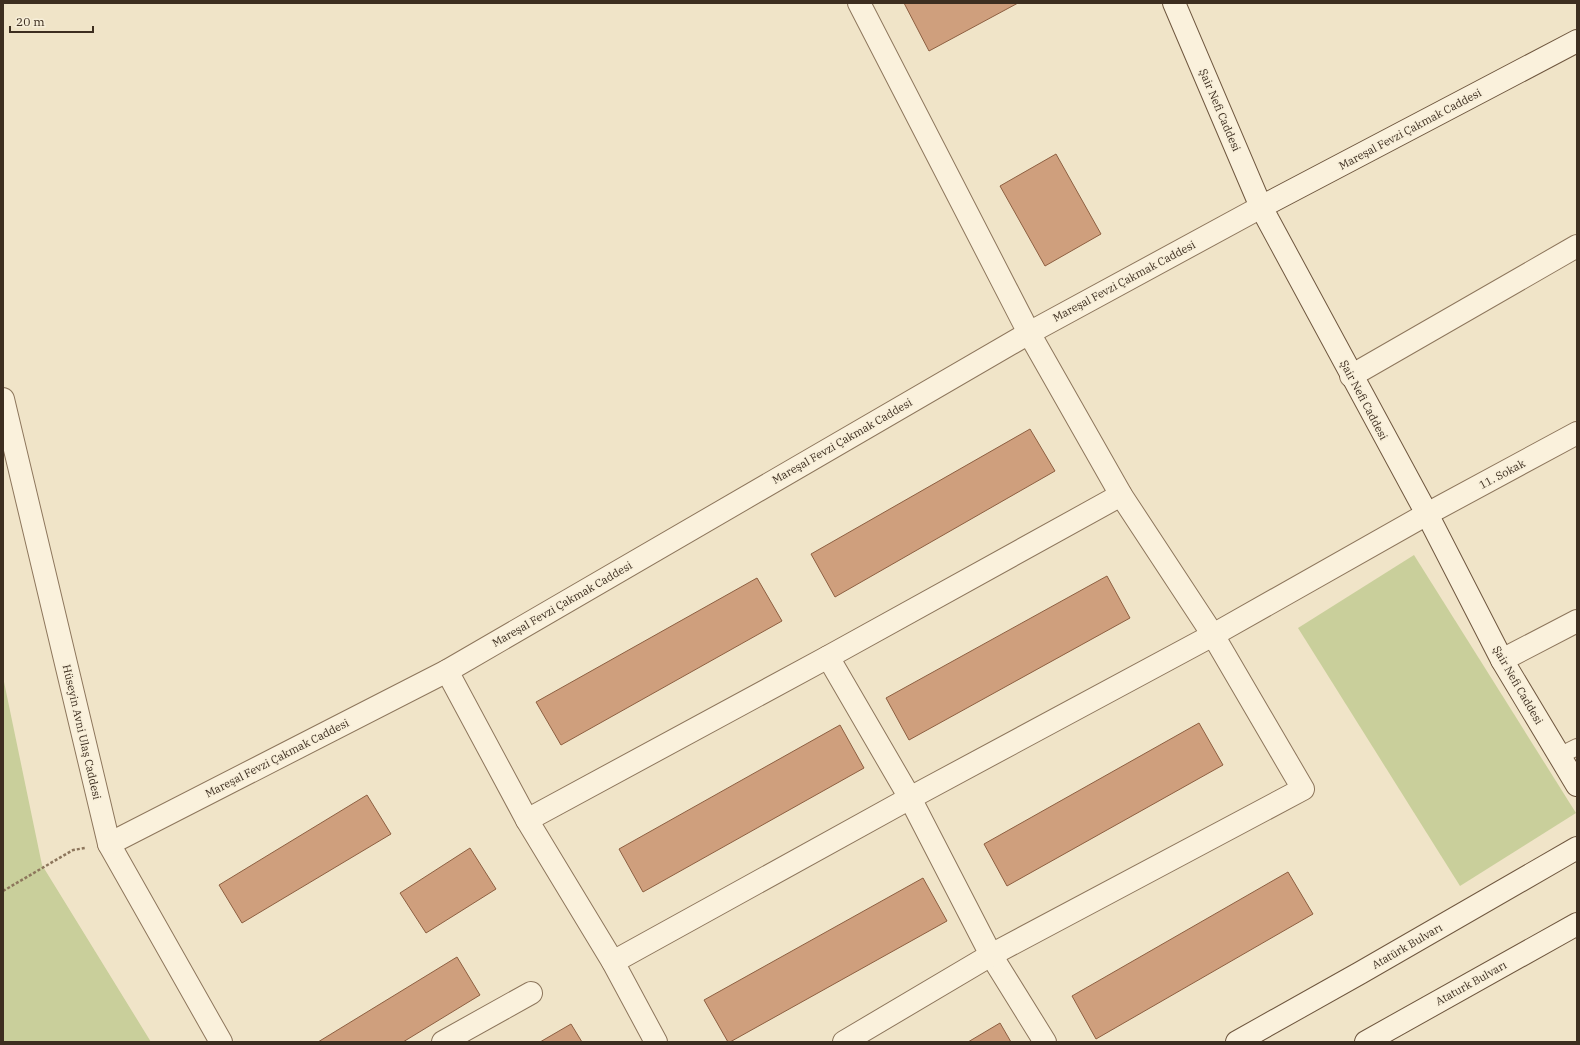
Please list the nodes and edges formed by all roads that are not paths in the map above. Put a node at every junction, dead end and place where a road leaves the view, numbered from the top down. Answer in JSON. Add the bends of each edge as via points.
{"nodes":[{"id":1,"x":859,"y":3,"type":"edge"},
{"id":2,"x":1174,"y":3,"type":"edge"},
{"id":3,"x":1577,"y":41,"type":"edge"},
{"id":4,"x":1262,"y":207,"type":"junction"},
{"id":5,"x":1577,"y":246,"type":"edge"},
{"id":6,"x":1029,"y":333,"type":"junction"},
{"id":7,"x":1351,"y":376,"type":"junction"},
{"id":8,"x":3,"y":399,"type":"edge"},
{"id":9,"x":1577,"y":434,"type":"edge"},
{"id":10,"x":1120,"y":495,"type":"junction"},
{"id":11,"x":1427,"y":514,"type":"junction"},
{"id":12,"x":1577,"y":621,"type":"edge"},
{"id":13,"x":1212,"y":635,"type":"junction"},
{"id":14,"x":828,"y":657,"type":"junction"},
{"id":15,"x":1502,"y":660,"type":"junction"},
{"id":16,"x":447,"y":671,"type":"junction"},
{"id":17,"x":1568,"y":751,"type":"edge"},
{"id":18,"x":1577,"y":785,"type":"edge"},
{"id":19,"x":910,"y":798,"type":"junction"},
{"id":20,"x":526,"y":820,"type":"junction"},
{"id":21,"x":108,"y":844,"type":"junction"},
{"id":22,"x":1577,"y":848,"type":"edge"},
{"id":23,"x":1577,"y":924,"type":"edge"},
{"id":24,"x":991,"y":955,"type":"junction"},
{"id":25,"x":613,"y":962,"type":"junction"},
{"id":26,"x":531,"y":994,"type":"dead end"},
{"id":27,"x":221,"y":1042,"type":"edge"},
{"id":28,"x":443,"y":1042,"type":"edge"},
{"id":29,"x":656,"y":1042,"type":"edge"},
{"id":30,"x":844,"y":1042,"type":"edge"},
{"id":31,"x":1045,"y":1042,"type":"edge"},
{"id":32,"x":1237,"y":1042,"type":"edge"},
{"id":33,"x":1366,"y":1042,"type":"edge"}],
"edges":[{"from":1,"to":6,"type":"street"},
{"from":2,"to":4,"type":"street","name":"Şair Nefi Caddesi"},
{"from":3,"to":4,"type":"street","name":"Mareşal Fevzi Çakmak Caddesi"},
{"from":4,"to":6,"type":"street","name":"Mareşal Fevzi Çakmak Caddesi"},
{"from":4,"to":7,"type":"street","name":"Şair Nefi Caddesi"},
{"from":5,"to":7,"type":"street"},
{"from":6,"to":10,"type":"street"},
{"from":6,"to":16,"type":"street","name":"Mareşal Fevzi Çakmak Caddesi"},
{"from":7,"to":11,"type":"street","name":"Şair Nefi Caddesi"},
{"from":8,"to":21,"type":"street","name":"Hüseyin Avni Ulaş Caddesi"},
{"from":9,"to":11,"type":"street","name":"11. Sokak"},
{"from":10,"to":13,"type":"street"},
{"from":10,"to":14,"type":"street"},
{"from":11,"to":13,"type":"street","name":"11. Sokak"},
{"from":11,"to":15,"type":"street","name":"Şair Nefi Caddesi"},
{"from":12,"to":15,"type":"street"},
{"from":13,"to":19,"type":"street","name":"11. Sokak"},
{"from":13,"to":24,"type":"street","via":[[1303,789]]},
{"from":14,"to":19,"type":"street"},
{"from":14,"to":20,"type":"street"},
{"from":15,"to":17,"type":"street","name":"Şair Nefi Caddesi"},
{"from":16,"to":20,"type":"street"},
{"from":16,"to":21,"type":"street","name":"Mareşal Fevzi Çakmak Caddesi"},
{"from":17,"to":18,"type":"street","name":"Şair Nefi Caddesi"},
{"from":19,"to":24,"type":"street"},
{"from":19,"to":25,"type":"street","name":"11. Sokak"},
{"from":20,"to":25,"type":"street"},
{"from":21,"to":27,"type":"street","name":"Hüseyin Avni Ulaş Caddesi"},
{"from":22,"to":32,"type":"street","name":"Atatürk Bulvarı"},
{"from":23,"to":33,"type":"street","name":"Ataturk Bulvarı"},
{"from":24,"to":30,"type":"street"},
{"from":24,"to":31,"type":"street"},
{"from":25,"to":29,"type":"street"},
{"from":26,"to":28,"type":"street"}]}
